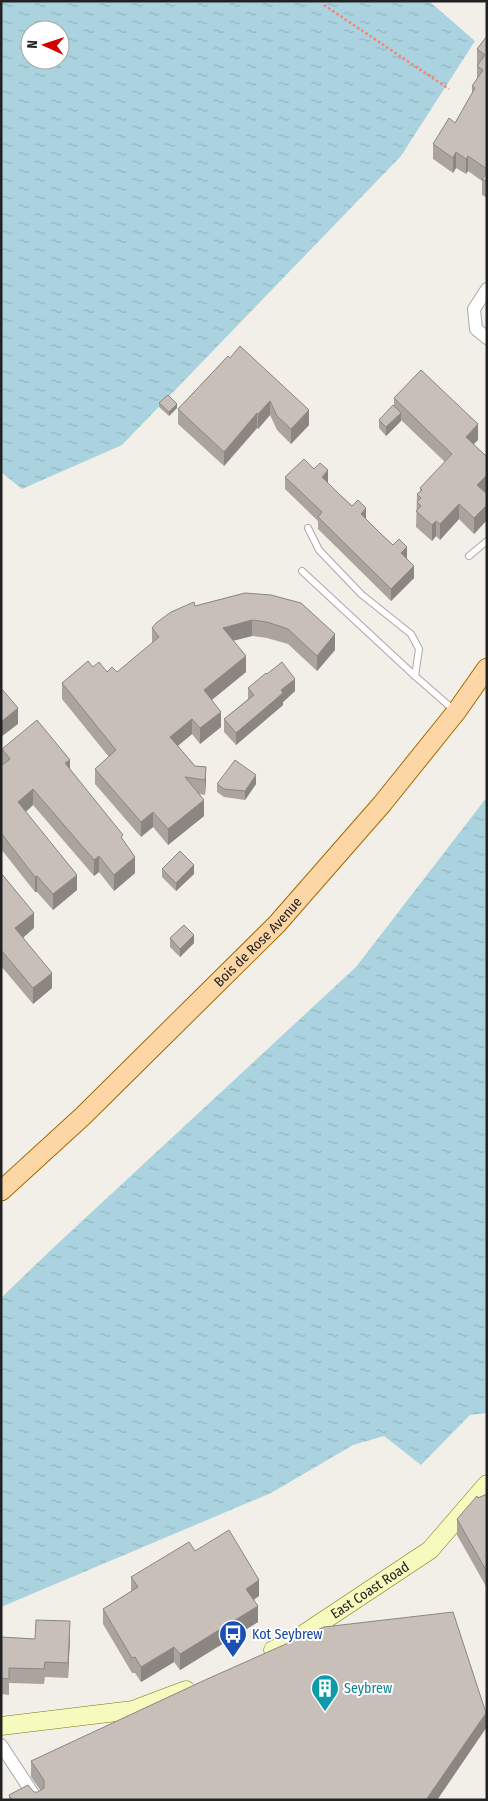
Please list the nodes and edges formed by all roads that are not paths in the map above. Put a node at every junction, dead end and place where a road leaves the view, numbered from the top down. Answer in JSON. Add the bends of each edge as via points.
{"nodes":[{"id":1,"x":487,"y":289,"type":"edge"},
{"id":2,"x":487,"y":338,"type":"edge"},
{"id":3,"x":308,"y":528,"type":"dead end"},
{"id":4,"x":487,"y":542,"type":"edge"},
{"id":5,"x":469,"y":556,"type":"dead end"},
{"id":6,"x":302,"y":571,"type":"dead end"},
{"id":7,"x":487,"y":668,"type":"edge"},
{"id":8,"x":415,"y":676,"type":"junction"},
{"id":9,"x":456,"y":712,"type":"junction"},
{"id":10,"x":1,"y":1191,"type":"edge"},
{"id":11,"x":487,"y":1484,"type":"edge"},
{"id":12,"x":259,"y":1657,"type":"edge"},
{"id":13,"x":198,"y":1686,"type":"edge"},
{"id":14,"x":1,"y":1726,"type":"edge"},
{"id":15,"x":1,"y":1745,"type":"edge"},
{"id":16,"x":37,"y":1800,"type":"edge"}],
"edges":[{"from":1,"to":2,"type":"street","via":[[474,309],[476,329]]},
{"from":3,"to":8,"type":"lane","via":[[318,550],[361,594],[411,634],[419,649]]},
{"from":4,"to":5,"type":"lane"},
{"from":6,"to":8,"type":"lane"},
{"from":7,"to":9,"type":"main road","name":"Bois de Rose Avenue"},
{"from":8,"to":9,"type":"lane"},
{"from":9,"to":10,"type":"main road","name":"Bois de Rose Avenue","via":[[382,804],[277,924],[83,1116]]},
{"from":11,"to":12,"type":"main road","name":"East Coast Road","via":[[430,1550],[293,1641]]},
{"from":13,"to":14,"type":"main road","via":[[133,1710]]},
{"from":15,"to":16,"type":"street"}]}
